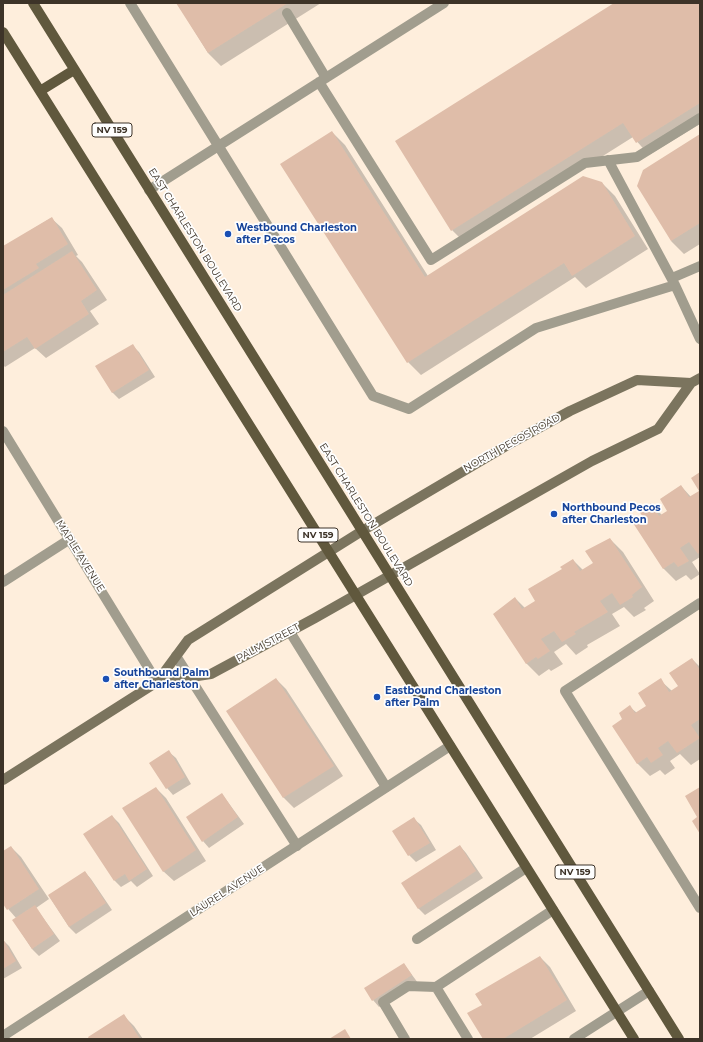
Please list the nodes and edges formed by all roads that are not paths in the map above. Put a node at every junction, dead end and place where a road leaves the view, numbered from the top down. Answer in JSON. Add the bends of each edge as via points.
{"nodes":[{"id":1,"x":33,"y":3,"type":"edge"},
{"id":2,"x":130,"y":3,"type":"edge"},
{"id":3,"x":444,"y":3,"type":"edge"},
{"id":4,"x":287,"y":13,"type":"dead end"},
{"id":5,"x":3,"y":32,"type":"edge"},
{"id":6,"x":74,"y":70,"type":"junction"},
{"id":7,"x":323,"y":80,"type":"junction"},
{"id":8,"x":40,"y":91,"type":"junction"},
{"id":9,"x":700,"y":118,"type":"edge"},
{"id":10,"x":218,"y":146,"type":"junction"},
{"id":11,"x":608,"y":160,"type":"junction"},
{"id":12,"x":149,"y":190,"type":"junction"},
{"id":13,"x":700,"y":266,"type":"edge"},
{"id":14,"x":674,"y":282,"type":"junction"},
{"id":15,"x":700,"y":339,"type":"edge"},
{"id":16,"x":696,"y":380,"type":"edge"},
{"id":17,"x":3,"y":431,"type":"edge"},
{"id":18,"x":362,"y":531,"type":"junction"},
{"id":19,"x":70,"y":539,"type":"junction"},
{"id":20,"x":345,"y":542,"type":"joint"},
{"id":21,"x":329,"y":552,"type":"junction"},
{"id":22,"x":390,"y":575,"type":"junction"},
{"id":23,"x":3,"y":582,"type":"edge"},
{"id":24,"x":373,"y":585,"type":"joint"},
{"id":25,"x":356,"y":595,"type":"junction"},
{"id":26,"x":700,"y":603,"type":"edge"},
{"id":27,"x":290,"y":632,"type":"junction"},
{"id":28,"x":176,"y":656,"type":"junction"},
{"id":29,"x":190,"y":677,"type":"junction"},
{"id":30,"x":157,"y":682,"type":"junction"},
{"id":31,"x":450,"y":746,"type":"junction"},
{"id":32,"x":3,"y":780,"type":"edge"},
{"id":33,"x":386,"y":787,"type":"junction"},
{"id":34,"x":297,"y":846,"type":"junction"},
{"id":35,"x":526,"y":868,"type":"junction"},
{"id":36,"x":700,"y":908,"type":"edge"},
{"id":37,"x":553,"y":910,"type":"junction"},
{"id":38,"x":417,"y":938,"type":"dead end"},
{"id":39,"x":436,"y":987,"type":"junction"},
{"id":40,"x":649,"y":991,"type":"junction"},
{"id":41,"x":616,"y":1011,"type":"junction"},
{"id":42,"x":3,"y":1036,"type":"edge"},
{"id":43,"x":405,"y":1039,"type":"edge"},
{"id":44,"x":468,"y":1039,"type":"edge"},
{"id":45,"x":574,"y":1039,"type":"edge"},
{"id":46,"x":634,"y":1039,"type":"edge"},
{"id":47,"x":679,"y":1039,"type":"edge"}],
"edges":[{"from":1,"to":6,"type":"main road","name":"EAST CHARLESTON BOULEVARD","number":"NV 159"},
{"from":2,"to":10,"type":"street"},
{"from":3,"to":7,"type":"street"},
{"from":4,"to":7,"type":"street"},
{"from":5,"to":8,"type":"main road","number":"NV 159"},
{"from":6,"to":8,"type":"main road"},
{"from":6,"to":12,"type":"main road","name":"EAST CHARLESTON BOULEVARD","number":"NV 159"},
{"from":7,"to":10,"type":"street"},
{"from":7,"to":11,"type":"street","via":[[432,260],[585,163]]},
{"from":8,"to":21,"type":"main road","number":"NV 159"},
{"from":9,"to":11,"type":"street","via":[[637,157]]},
{"from":10,"to":12,"type":"street"},
{"from":10,"to":14,"type":"street","via":[[373,396],[408,409],[536,328]]},
{"from":11,"to":14,"type":"street"},
{"from":12,"to":18,"type":"main road","name":"EAST CHARLESTON BOULEVARD","number":"NV 159"},
{"from":13,"to":14,"type":"street"},
{"from":14,"to":15,"type":"street"},
{"from":16,"to":18,"type":"main road","name":"NORTH PECOS ROAD","via":[[637,380],[570,411],[513,442]]},
{"from":16,"to":22,"type":"main road","name":"NORTH PECOS ROAD","via":[[658,429],[592,461]]},
{"from":17,"to":19,"type":"street","name":"MAPLE AVENUE"},
{"from":18,"to":20,"type":"main road","name":"NORTH PECOS ROAD"},
{"from":18,"to":22,"type":"main road","name":"EAST CHARLESTON BOULEVARD","number":"NV 159"},
{"from":19,"to":23,"type":"street"},
{"from":19,"to":30,"type":"street","name":"MAPLE AVENUE"},
{"from":20,"to":21,"type":"main road","name":"PALM STREET"},
{"from":21,"to":25,"type":"main road","number":"NV 159"},
{"from":21,"to":28,"type":"main road","name":"PALM STREET","via":[[188,640]]},
{"from":22,"to":24,"type":"main road","name":"NORTH PECOS ROAD"},
{"from":22,"to":40,"type":"main road","name":"EAST CHARLESTON BOULEVARD","number":"NV 159"},
{"from":24,"to":25,"type":"main road","name":"PALM STREET"},
{"from":25,"to":27,"type":"main road","name":"PALM STREET"},
{"from":25,"to":31,"type":"main road","number":"NV 159"},
{"from":26,"to":36,"type":"street","via":[[565,691]]},
{"from":27,"to":29,"type":"main road","name":"PALM STREET","via":[[211,674]]},
{"from":27,"to":33,"type":"street"},
{"from":28,"to":29,"type":"street"},
{"from":28,"to":30,"type":"main road","name":"PALM STREET"},
{"from":29,"to":30,"type":"main road","name":"PALM STREET"},
{"from":29,"to":34,"type":"street"},
{"from":30,"to":32,"type":"main road","name":"PALM STREET"},
{"from":31,"to":33,"type":"street","name":"LAUREL AVENUE"},
{"from":31,"to":35,"type":"main road","number":"NV 159"},
{"from":33,"to":34,"type":"street","name":"LAUREL AVENUE"},
{"from":34,"to":42,"type":"street","name":"LAUREL AVENUE"},
{"from":35,"to":37,"type":"main road","number":"NV 159"},
{"from":35,"to":38,"type":"street"},
{"from":37,"to":39,"type":"street"},
{"from":37,"to":41,"type":"main road","number":"NV 159"},
{"from":39,"to":43,"type":"street","via":[[408,986],[383,1002]]},
{"from":39,"to":44,"type":"street"},
{"from":40,"to":41,"type":"street"},
{"from":40,"to":47,"type":"main road","name":"EAST CHARLESTON BOULEVARD","number":"NV 159"},
{"from":41,"to":45,"type":"street"},
{"from":41,"to":46,"type":"main road","number":"NV 159"}]}
